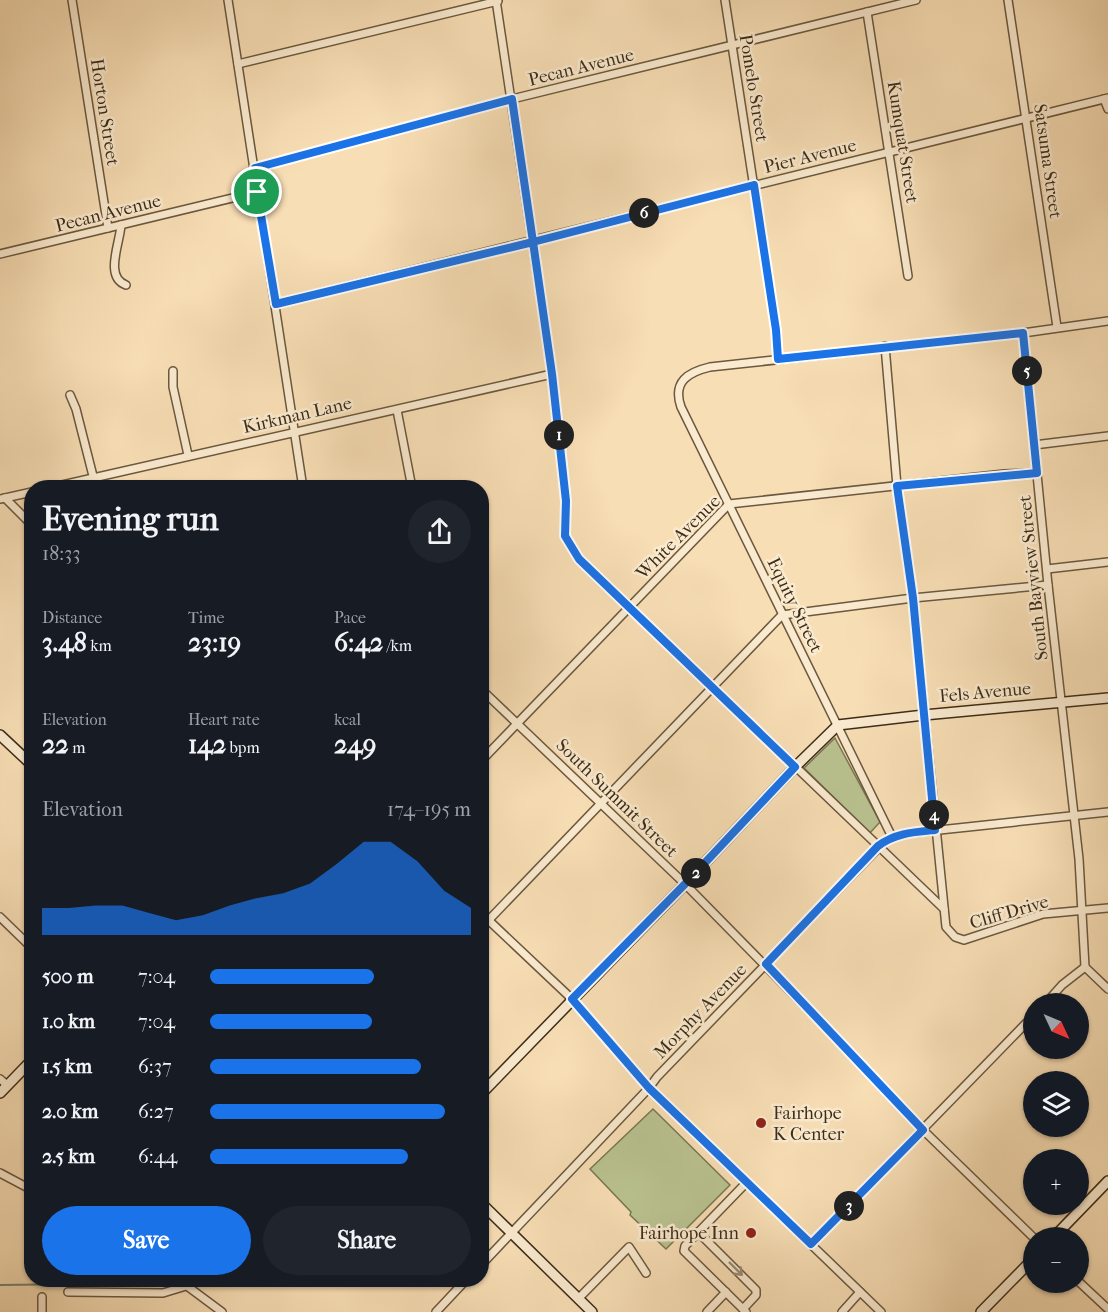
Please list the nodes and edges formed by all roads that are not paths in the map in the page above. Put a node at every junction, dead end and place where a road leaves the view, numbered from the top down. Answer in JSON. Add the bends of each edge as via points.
{"nodes":[{"id":1,"x":72,"y":0,"type":"edge"},
{"id":2,"x":228,"y":0,"type":"edge"},
{"id":3,"x":497,"y":0,"type":"edge"},
{"id":4,"x":725,"y":0,"type":"edge"},
{"id":5,"x":916,"y":0,"type":"edge"},
{"id":6,"x":1008,"y":0,"type":"edge"},
{"id":7,"x":867,"y":12,"type":"junction"},
{"id":8,"x":732,"y":45,"type":"junction"},
{"id":9,"x":238,"y":64,"type":"junction"},
{"id":10,"x":512,"y":99,"type":"junction"},
{"id":11,"x":1106,"y":99,"type":"edge"},
{"id":12,"x":1108,"y":109,"type":"edge"},
{"id":13,"x":1026,"y":120,"type":"junction"},
{"id":14,"x":890,"y":152,"type":"junction"},
{"id":15,"x":255,"y":168,"type":"junction"},
{"id":16,"x":754,"y":185,"type":"junction"},
{"id":17,"x":257,"y":192,"type":"junction"},
{"id":18,"x":121,"y":225,"type":"junction"},
{"id":19,"x":108,"y":228,"type":"junction"},
{"id":20,"x":533,"y":242,"type":"junction"},
{"id":21,"x":0,"y":254,"type":"edge"},
{"id":22,"x":908,"y":276,"type":"dead end"},
{"id":23,"x":126,"y":285,"type":"dead end"},
{"id":24,"x":276,"y":304,"type":"junction"},
{"id":25,"x":1108,"y":321,"type":"edge"},
{"id":26,"x":1057,"y":327,"type":"junction"},
{"id":27,"x":1023,"y":333,"type":"junction"},
{"id":28,"x":885,"y":346,"type":"junction"},
{"id":29,"x":778,"y":359,"type":"junction"},
{"id":30,"x":172,"y":371,"type":"dead end"},
{"id":31,"x":552,"y":374,"type":"junction"},
{"id":32,"x":70,"y":395,"type":"dead end"},
{"id":33,"x":397,"y":410,"type":"junction"},
{"id":34,"x":295,"y":431,"type":"junction"},
{"id":35,"x":1108,"y":436,"type":"edge"},
{"id":36,"x":1034,"y":446,"type":"junction"},
{"id":37,"x":188,"y":455,"type":"junction"},
{"id":38,"x":1037,"y":473,"type":"junction"},
{"id":39,"x":93,"y":477,"type":"junction"},
{"id":40,"x":81,"y":480,"type":"edge"},
{"id":41,"x":302,"y":480,"type":"edge"},
{"id":42,"x":410,"y":480,"type":"edge"},
{"id":43,"x":897,"y":486,"type":"junction"},
{"id":44,"x":24,"y":494,"type":"edge"},
{"id":45,"x":2,"y":499,"type":"edge"},
{"id":46,"x":729,"y":504,"type":"junction"},
{"id":47,"x":24,"y":518,"type":"edge"},
{"id":48,"x":1108,"y":562,"type":"edge"},
{"id":49,"x":1047,"y":569,"type":"junction"},
{"id":50,"x":1048,"y":585,"type":"junction"},
{"id":51,"x":913,"y":598,"type":"junction"},
{"id":52,"x":629,"y":608,"type":"junction"},
{"id":53,"x":782,"y":615,"type":"junction"},
{"id":54,"x":712,"y":687,"type":"junction"},
{"id":55,"x":489,"y":697,"type":"edge"},
{"id":56,"x":1108,"y":698,"type":"edge"},
{"id":57,"x":1061,"y":702,"type":"junction"},
{"id":58,"x":924,"y":715,"type":"junction"},
{"id":59,"x":517,"y":724,"type":"junction"},
{"id":60,"x":838,"y":725,"type":"junction"},
{"id":61,"x":0,"y":735,"type":"edge"},
{"id":62,"x":489,"y":753,"type":"edge"},
{"id":63,"x":24,"y":758,"type":"edge"},
{"id":64,"x":795,"y":767,"type":"junction"},
{"id":65,"x":601,"y":804,"type":"junction"},
{"id":66,"x":1108,"y":812,"type":"edge"},
{"id":67,"x":1073,"y":816,"type":"junction"},
{"id":68,"x":935,"y":830,"type":"junction"},
{"id":69,"x":892,"y":837,"type":"junction"},
{"id":70,"x":878,"y":846,"type":"junction"},
{"id":71,"x":685,"y":884,"type":"junction"},
{"id":72,"x":944,"y":909,"type":"junction"},
{"id":73,"x":1108,"y":909,"type":"edge"},
{"id":74,"x":1083,"y":911,"type":"junction"},
{"id":75,"x":0,"y":917,"type":"edge"},
{"id":76,"x":489,"y":919,"type":"edge"},
{"id":77,"x":489,"y":921,"type":"edge"},
{"id":78,"x":24,"y":940,"type":"edge"},
{"id":79,"x":766,"y":964,"type":"junction"},
{"id":80,"x":1085,"y":967,"type":"junction"},
{"id":81,"x":1108,"y":989,"type":"edge"},
{"id":82,"x":1055,"y":993,"type":"edge"},
{"id":83,"x":572,"y":999,"type":"junction"},
{"id":84,"x":1023,"y":1026,"type":"edge"},
{"id":85,"x":24,"y":1067,"type":"edge"},
{"id":86,"x":2,"y":1086,"type":"edge"},
{"id":87,"x":489,"y":1086,"type":"edge"},
{"id":88,"x":649,"y":1088,"type":"junction"},
{"id":89,"x":923,"y":1130,"type":"junction"},
{"id":90,"x":0,"y":1173,"type":"edge"},
{"id":91,"x":1108,"y":1181,"type":"edge"},
{"id":92,"x":747,"y":1182,"type":"junction"},
{"id":93,"x":24,"y":1186,"type":"edge"},
{"id":94,"x":489,"y":1211,"type":"edge"},
{"id":95,"x":1023,"y":1227,"type":"edge"},
{"id":96,"x":1064,"y":1227,"type":"edge"},
{"id":97,"x":698,"y":1232,"type":"junction"},
{"id":98,"x":510,"y":1233,"type":"junction"},
{"id":99,"x":811,"y":1244,"type":"junction"},
{"id":100,"x":489,"y":1256,"type":"edge"},
{"id":101,"x":1023,"y":1269,"type":"edge"},
{"id":102,"x":646,"y":1273,"type":"dead end"},
{"id":103,"x":183,"y":1287,"type":"edge"},
{"id":104,"x":187,"y":1287,"type":"edge"},
{"id":105,"x":459,"y":1287,"type":"edge"},
{"id":106,"x":1089,"y":1291,"type":"edge"},
{"id":107,"x":68,"y":1292,"type":"dead end"},
{"id":108,"x":726,"y":1292,"type":"junction"},
{"id":109,"x":860,"y":1292,"type":"junction"},
{"id":110,"x":42,"y":1297,"type":"dead end"},
{"id":111,"x":578,"y":1299,"type":"junction"},
{"id":112,"x":1108,"y":1309,"type":"edge"},
{"id":113,"x":745,"y":1310,"type":"edge"},
{"id":114,"x":42,"y":1312,"type":"edge"},
{"id":115,"x":222,"y":1312,"type":"edge"},
{"id":116,"x":435,"y":1312,"type":"edge"},
{"id":117,"x":592,"y":1312,"type":"edge"},
{"id":118,"x":707,"y":1312,"type":"edge"},
{"id":119,"x":842,"y":1312,"type":"edge"},
{"id":120,"x":881,"y":1312,"type":"edge"},
{"id":121,"x":981,"y":1312,"type":"edge"}],
"edges":[{"from":1,"to":19,"type":"street","name":"Horton Street"},
{"from":2,"to":9,"type":"street"},
{"from":3,"to":9,"type":"street"},
{"from":3,"to":10,"type":"street"},
{"from":4,"to":8,"type":"street","name":"Pomelo Street"},
{"from":5,"to":7,"type":"street","name":"Pecan Avenue"},
{"from":6,"to":13,"type":"street","name":"Satsuma Street"},
{"from":7,"to":8,"type":"street","name":"Pecan Avenue"},
{"from":7,"to":14,"type":"street","name":"Kumquat Street"},
{"from":8,"to":10,"type":"street","name":"Pecan Avenue"},
{"from":8,"to":16,"type":"street","name":"Pomelo Street"},
{"from":9,"to":15,"type":"street"},
{"from":10,"to":15,"type":"street","name":"Pecan Avenue"},
{"from":10,"to":20,"type":"street"},
{"from":11,"to":12,"type":"street"},
{"from":11,"to":13,"type":"street","name":"Pier Avenue"},
{"from":13,"to":14,"type":"street","name":"Pier Avenue"},
{"from":13,"to":26,"type":"street","name":"Satsuma Street"},
{"from":14,"to":16,"type":"street","name":"Pier Avenue"},
{"from":14,"to":22,"type":"street","name":"Kumquat Street"},
{"from":15,"to":17,"type":"street"},
{"from":16,"to":20,"type":"street","name":"Pier Avenue"},
{"from":16,"to":29,"type":"street","name":"Pomelo Street"},
{"from":17,"to":18,"type":"street","name":"Pecan Avenue"},
{"from":17,"to":24,"type":"street"},
{"from":18,"to":19,"type":"street","name":"Pecan Avenue"},
{"from":18,"to":23,"type":"street","via":[[114,264],[117,279]]},
{"from":19,"to":21,"type":"street","name":"Pecan Avenue"},
{"from":20,"to":24,"type":"street","name":"Pier Avenue"},
{"from":20,"to":31,"type":"street"},
{"from":24,"to":34,"type":"street"},
{"from":25,"to":26,"type":"street"},
{"from":26,"to":27,"type":"street"},
{"from":27,"to":28,"type":"street"},
{"from":27,"to":36,"type":"street","name":"South Bayview Street"},
{"from":28,"to":29,"type":"street"},
{"from":28,"to":43,"type":"street"},
{"from":29,"to":46,"type":"street","name":"Equity Street","via":[[694,371],[680,385],[681,407]]},
{"from":30,"to":37,"type":"street"},
{"from":31,"to":33,"type":"street","name":"Kirkman Lane"},
{"from":31,"to":52,"type":"street","via":[[566,501],[565,536],[579,559]]},
{"from":32,"to":39,"type":"street"},
{"from":33,"to":34,"type":"street","name":"Kirkman Lane"},
{"from":33,"to":42,"type":"street"},
{"from":34,"to":37,"type":"street","name":"Kirkman Lane"},
{"from":34,"to":41,"type":"street"},
{"from":35,"to":36,"type":"street"},
{"from":36,"to":38,"type":"street","name":"South Bayview Street"},
{"from":37,"to":39,"type":"street","name":"Kirkman Lane"},
{"from":38,"to":43,"type":"street","name":"White Avenue"},
{"from":38,"to":49,"type":"street","name":"South Bayview Street"},
{"from":39,"to":40,"type":"street","name":"Kirkman Lane"},
{"from":43,"to":46,"type":"street","name":"White Avenue"},
{"from":43,"to":51,"type":"street"},
{"from":44,"to":45,"type":"street"},
{"from":45,"to":47,"type":"street"},
{"from":46,"to":52,"type":"street","name":"White Avenue"},
{"from":46,"to":53,"type":"street","name":"Equity Street"},
{"from":48,"to":49,"type":"street"},
{"from":49,"to":50,"type":"street","name":"South Bayview Street"},
{"from":50,"to":51,"type":"street"},
{"from":50,"to":57,"type":"street","name":"South Bayview Street"},
{"from":51,"to":53,"type":"street"},
{"from":51,"to":58,"type":"street"},
{"from":52,"to":54,"type":"street"},
{"from":52,"to":59,"type":"street","name":"White Avenue"},
{"from":53,"to":54,"type":"street"},
{"from":53,"to":60,"type":"street","name":"Equity Street"},
{"from":54,"to":64,"type":"street"},
{"from":54,"to":65,"type":"street"},
{"from":55,"to":59,"type":"street","name":"South Summit Street"},
{"from":56,"to":57,"type":"street","name":"Fels Avenue"},
{"from":57,"to":58,"type":"street","name":"Fels Avenue"},
{"from":57,"to":67,"type":"street","name":"South Bayview Street"},
{"from":58,"to":60,"type":"street","name":"Fels Avenue"},
{"from":58,"to":68,"type":"street"},
{"from":59,"to":62,"type":"street","name":"White Avenue"},
{"from":59,"to":65,"type":"street","name":"South Summit Street"},
{"from":60,"to":64,"type":"street"},
{"from":60,"to":69,"type":"street","name":"Equity Street"},
{"from":61,"to":63,"type":"street"},
{"from":64,"to":70,"type":"street"},
{"from":64,"to":71,"type":"street"},
{"from":65,"to":71,"type":"street","name":"South Summit Street"},
{"from":65,"to":76,"type":"street"},
{"from":66,"to":67,"type":"street","name":"Morphy Avenue"},
{"from":67,"to":68,"type":"street","name":"Morphy Avenue"},
{"from":67,"to":74,"type":"street","name":"South Bayview Street"},
{"from":68,"to":69,"type":"street","name":"Morphy Avenue"},
{"from":68,"to":72,"type":"street"},
{"from":69,"to":70,"type":"street","name":"Morphy Avenue"},
{"from":70,"to":72,"type":"street"},
{"from":70,"to":79,"type":"street","name":"Morphy Avenue"},
{"from":71,"to":79,"type":"street","name":"South Summit Street"},
{"from":71,"to":83,"type":"street"},
{"from":72,"to":74,"type":"street","name":"Cliff Drive","via":[[946,927],[964,940],[1043,914]]},
{"from":73,"to":74,"type":"street","name":"Cliff Drive"},
{"from":74,"to":80,"type":"street","name":"South Bayview Street"},
{"from":75,"to":78,"type":"street"},
{"from":77,"to":83,"type":"street"},
{"from":79,"to":88,"type":"street","name":"Morphy Avenue"},
{"from":79,"to":89,"type":"street","name":"South Summit Street"},
{"from":80,"to":81,"type":"street"},
{"from":80,"to":82,"type":"street"},
{"from":83,"to":87,"type":"street"},
{"from":83,"to":88,"type":"street"},
{"from":84,"to":89,"type":"street"},
{"from":85,"to":86,"type":"street"},
{"from":88,"to":92,"type":"street"},
{"from":88,"to":98,"type":"street","name":"Morphy Avenue"},
{"from":89,"to":95,"type":"street","name":"South Summit Street"},
{"from":89,"to":99,"type":"street"},
{"from":90,"to":93,"type":"street"},
{"from":91,"to":96,"type":"street"},
{"from":92,"to":97,"type":"street"},
{"from":92,"to":99,"type":"street"},
{"from":94,"to":98,"type":"street"},
{"from":97,"to":108,"type":"street","via":[[684,1251]]},
{"from":97,"to":113,"type":"street","one_way":true,"via":[[756,1290]]},
{"from":98,"to":100,"type":"street","name":"Morphy Avenue"},
{"from":98,"to":111,"type":"street"},
{"from":99,"to":109,"type":"street"},
{"from":101,"to":121,"type":"street"},
{"from":102,"to":111,"type":"street","via":[[629,1247]]},
{"from":103,"to":107,"type":"street","via":[[163,1293]]},
{"from":104,"to":115,"type":"street"},
{"from":105,"to":116,"type":"street"},
{"from":106,"to":112,"type":"street"},
{"from":108,"to":113,"type":"street"},
{"from":108,"to":118,"type":"street"},
{"from":109,"to":119,"type":"street"},
{"from":109,"to":120,"type":"street"},
{"from":110,"to":114,"type":"street"},
{"from":111,"to":117,"type":"street"}]}
